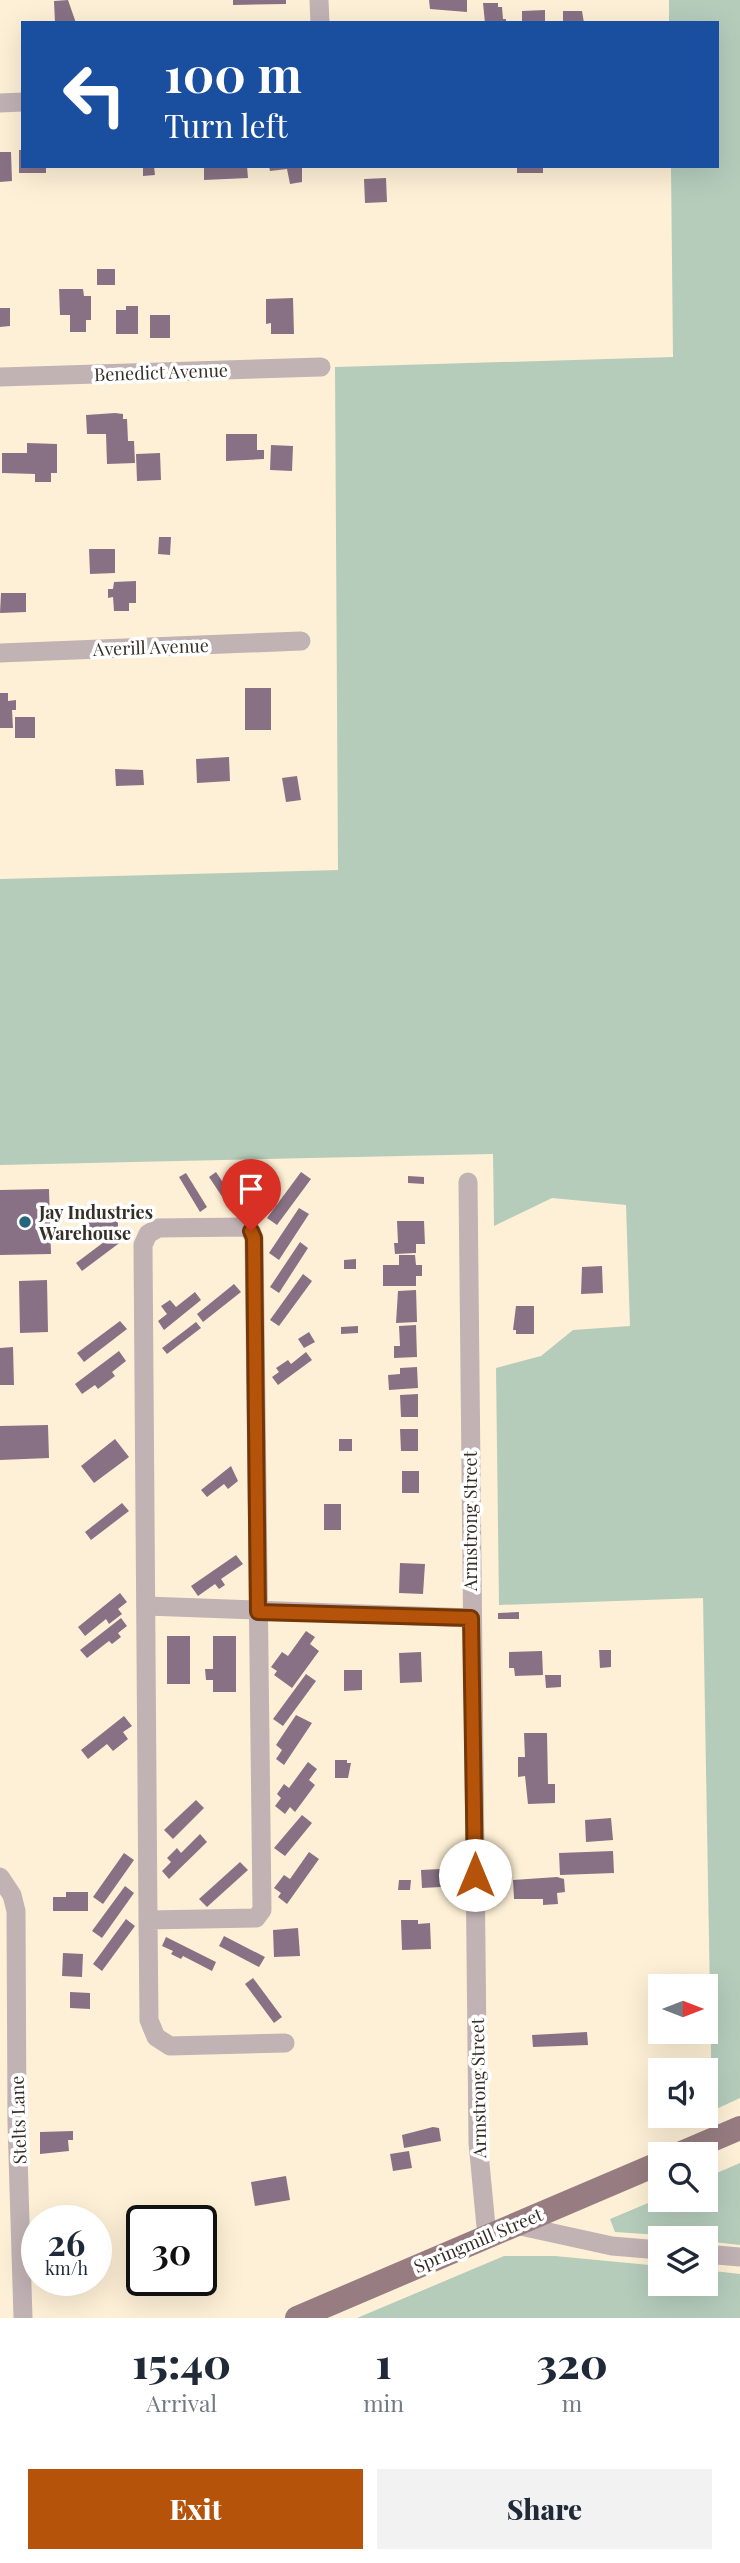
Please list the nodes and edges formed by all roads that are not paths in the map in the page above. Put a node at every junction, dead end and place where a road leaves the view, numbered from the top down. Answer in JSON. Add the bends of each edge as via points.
{"nodes":[{"id":1,"x":319,"y":0,"type":"edge"},
{"id":2,"x":320,"y":21,"type":"edge"},
{"id":3,"x":21,"y":102,"type":"edge"},
{"id":4,"x":0,"y":103,"type":"edge"},
{"id":5,"x":321,"y":366,"type":"dead end"},
{"id":6,"x":0,"y":377,"type":"edge"},
{"id":7,"x":301,"y":641,"type":"dead end"},
{"id":8,"x":0,"y":653,"type":"edge"},
{"id":9,"x":468,"y":1182,"type":"dead end"},
{"id":10,"x":146,"y":1606,"type":"junction"},
{"id":11,"x":258,"y":1612,"type":"junction"},
{"id":12,"x":471,"y":1618,"type":"junction"},
{"id":13,"x":3,"y":1880,"type":"edge"},
{"id":14,"x":148,"y":1920,"type":"junction"},
{"id":15,"x":285,"y":2043,"type":"dead end"},
{"id":16,"x":740,"y":2128,"type":"edge"},
{"id":17,"x":707,"y":2142,"type":"edge"},
{"id":18,"x":648,"y":2168,"type":"edge"},
{"id":19,"x":516,"y":2225,"type":"junction"},
{"id":20,"x":487,"y":2237,"type":"junction"},
{"id":21,"x":648,"y":2249,"type":"edge"},
{"id":22,"x":718,"y":2255,"type":"edge"},
{"id":23,"x":740,"y":2258,"type":"edge"},
{"id":24,"x":23,"y":2318,"type":"edge"},
{"id":25,"x":297,"y":2318,"type":"edge"}],
"edges":[{"from":1,"to":2,"type":"street"},
{"from":3,"to":4,"type":"street"},
{"from":5,"to":6,"type":"street","name":"Benedict Avenue"},
{"from":7,"to":8,"type":"street","name":"Averill Avenue"},
{"from":9,"to":12,"type":"street","name":"Armstrong Street"},
{"from":10,"to":11,"type":"street"},
{"from":10,"to":11,"type":"street","via":[[143,1245],[148,1234],[158,1228],[244,1227],[254,1238]]},
{"from":10,"to":14,"type":"street"},
{"from":11,"to":12,"type":"street"},
{"from":11,"to":14,"type":"street","via":[[261,1915]]},
{"from":12,"to":20,"type":"street","name":"Armstrong Street","via":[[478,2143]]},
{"from":13,"to":24,"type":"street","name":"Stelts Lane","via":[[16,1911]]},
{"from":14,"to":15,"type":"street","via":[[149,2020],[156,2037],[170,2046],[185,2047]]},
{"from":16,"to":17,"type":"main road"},
{"from":18,"to":19,"type":"main road","name":"Springmill Street"},
{"from":19,"to":20,"type":"main road","name":"Springmill Street"},
{"from":19,"to":21,"type":"street"},
{"from":20,"to":25,"type":"main road","name":"Springmill Street"},
{"from":22,"to":23,"type":"street"}]}
